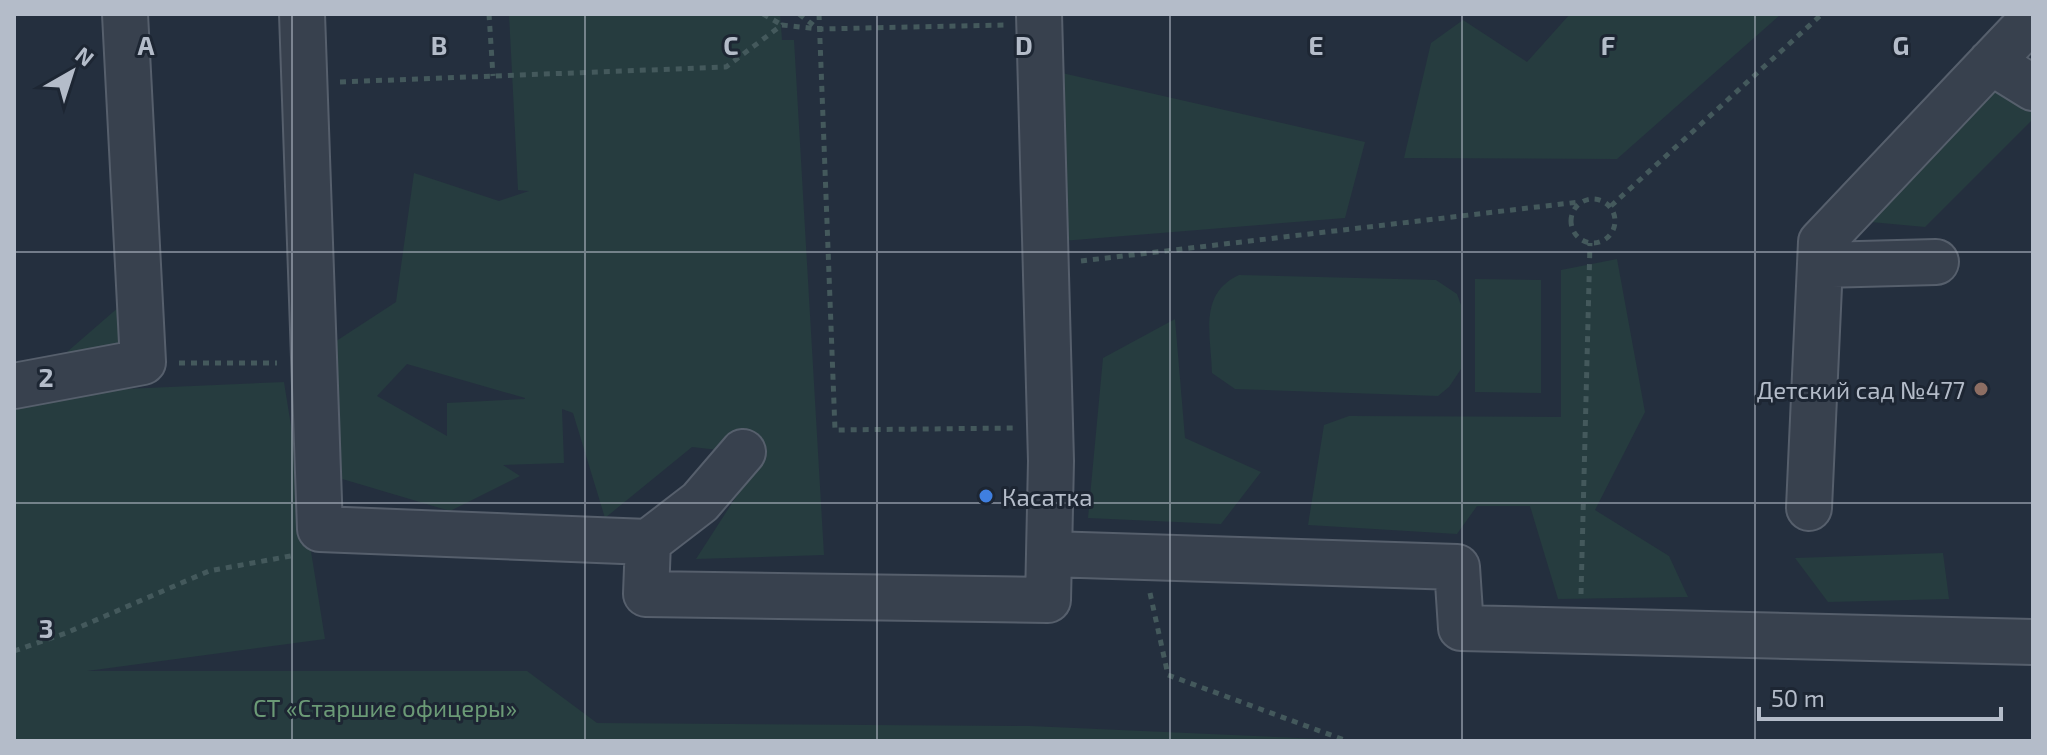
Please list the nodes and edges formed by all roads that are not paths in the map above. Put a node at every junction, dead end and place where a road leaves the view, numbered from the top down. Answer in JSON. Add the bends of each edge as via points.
{"nodes":[{"id":1,"x":125,"y":14,"type":"edge"},
{"id":2,"x":302,"y":14,"type":"edge"},
{"id":3,"x":2033,"y":18,"type":"edge"},
{"id":4,"x":1039,"y":19,"type":"edge"},
{"id":5,"x":1991,"y":62,"type":"junction"},
{"id":6,"x":2033,"y":88,"type":"edge"},
{"id":7,"x":1936,"y":262,"type":"dead end"},
{"id":8,"x":1822,"y":265,"type":"junction"},
{"id":9,"x":14,"y":386,"type":"edge"},
{"id":10,"x":743,"y":452,"type":"dead end"},
{"id":11,"x":1809,"y":508,"type":"dead end"},
{"id":12,"x":648,"y":542,"type":"junction"},
{"id":13,"x":1049,"y":554,"type":"junction"},
{"id":14,"x":2033,"y":642,"type":"edge"}],
"edges":[{"from":1,"to":9,"type":"lane","via":[[143,362]]},
{"from":2,"to":12,"type":"lane","via":[[303,83],[326,267],[314,363],[320,529]]},
{"from":3,"to":5,"type":"lane"},
{"from":4,"to":13,"type":"lane"},
{"from":5,"to":6,"type":"lane"},
{"from":5,"to":8,"type":"lane","via":[[1821,242]]},
{"from":7,"to":8,"type":"lane"},
{"from":8,"to":11,"type":"lane"},
{"from":10,"to":12,"type":"lane","via":[[700,502]]},
{"from":12,"to":13,"type":"lane","via":[[646,594],[1048,600]]},
{"from":13,"to":14,"type":"lane","via":[[1457,567],[1461,628]]}]}
